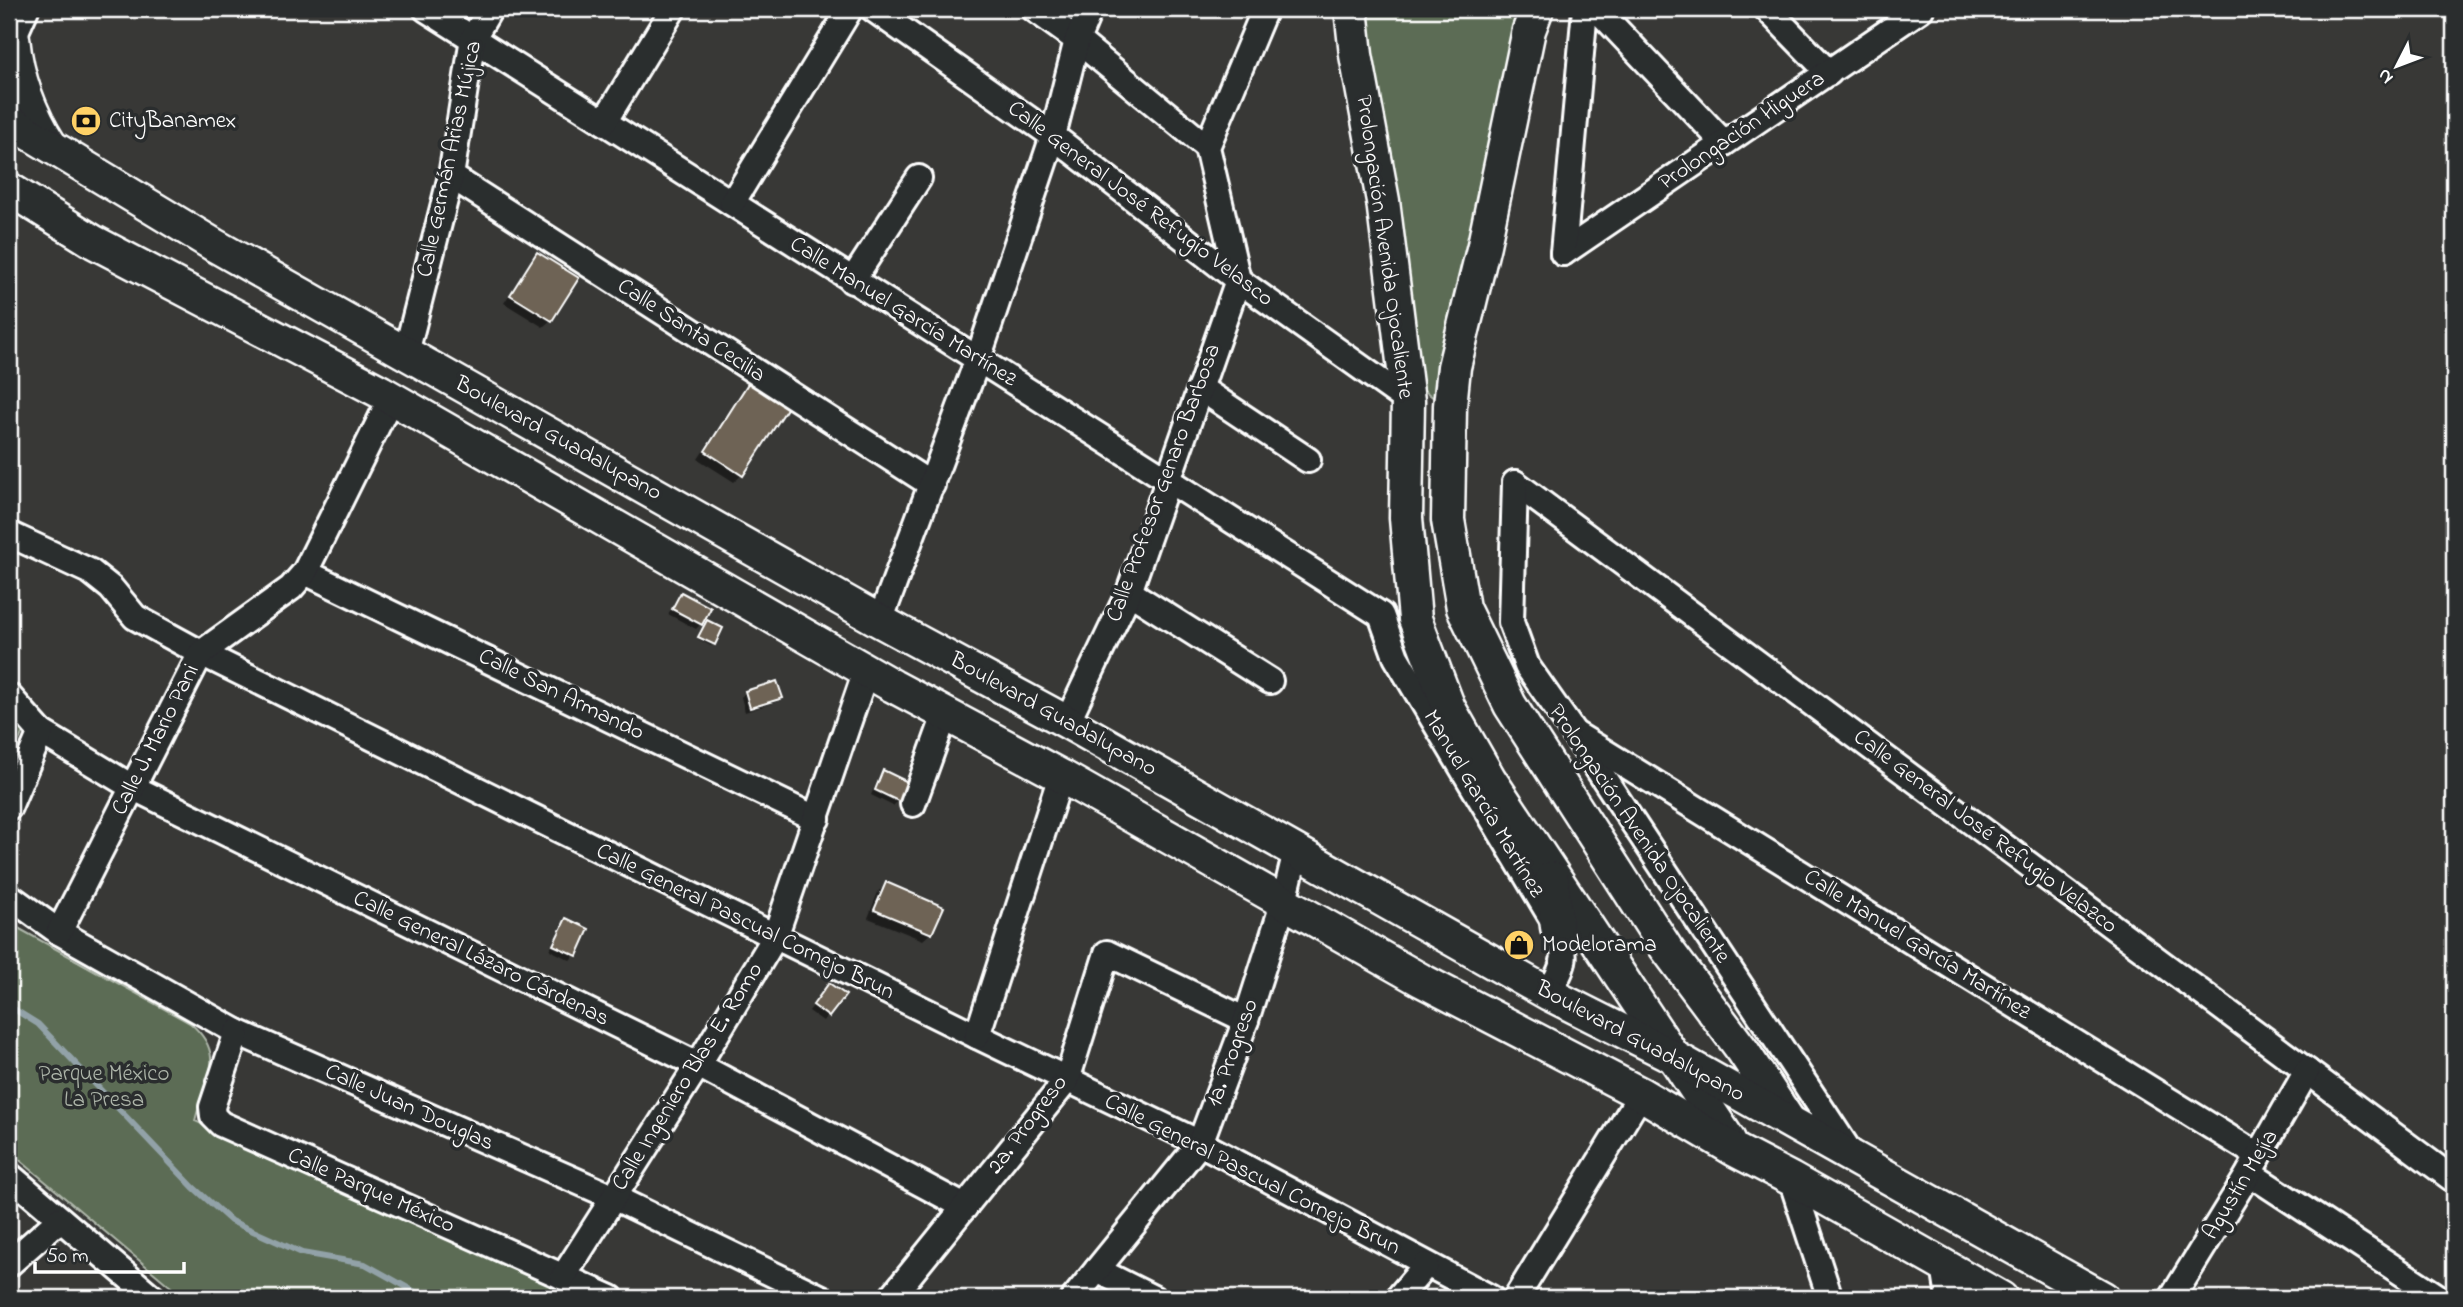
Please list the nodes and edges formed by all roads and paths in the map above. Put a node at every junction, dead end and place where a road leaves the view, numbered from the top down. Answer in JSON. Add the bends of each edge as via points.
{"nodes":[{"id":1,"x":26,"y":9,"type":"edge"},
{"id":2,"x":426,"y":9,"type":"edge"},
{"id":3,"x":490,"y":9,"type":"edge"},
{"id":4,"x":673,"y":9,"type":"edge"},
{"id":5,"x":850,"y":9,"type":"edge"},
{"id":6,"x":873,"y":9,"type":"edge"},
{"id":7,"x":1034,"y":9,"type":"edge"},
{"id":8,"x":1090,"y":9,"type":"edge"},
{"id":9,"x":1351,"y":9,"type":"edge"},
{"id":10,"x":1537,"y":9,"type":"edge"},
{"id":11,"x":1585,"y":9,"type":"edge"},
{"id":12,"x":1597,"y":9,"type":"edge"},
{"id":13,"x":1767,"y":9,"type":"edge"},
{"id":14,"x":1921,"y":9,"type":"edge"},
{"id":15,"x":1265,"y":10,"type":"edge"},
{"id":16,"x":473,"y":38,"type":"junction"},
{"id":17,"x":1077,"y":40,"type":"junction"},
{"id":18,"x":11,"y":42,"type":"edge"},
{"id":19,"x":1829,"y":73,"type":"junction"},
{"id":20,"x":9,"y":121,"type":"edge"},
{"id":21,"x":604,"y":122,"type":"junction"},
{"id":22,"x":1053,"y":136,"type":"junction"},
{"id":23,"x":1724,"y":143,"type":"junction"},
{"id":24,"x":52,"y":147,"type":"junction"},
{"id":25,"x":1208,"y":147,"type":"junction"},
{"id":26,"x":451,"y":176,"type":"junction"},
{"id":27,"x":919,"y":178,"type":"dead end"},
{"id":28,"x":9,"y":189,"type":"edge"},
{"id":29,"x":732,"y":203,"type":"junction"},
{"id":30,"x":9,"y":209,"type":"edge"},
{"id":31,"x":50,"y":214,"type":"junction"},
{"id":32,"x":1238,"y":280,"type":"junction"},
{"id":33,"x":852,"y":281,"type":"junction"},
{"id":34,"x":406,"y":353,"type":"junction"},
{"id":35,"x":978,"y":359,"type":"junction"},
{"id":36,"x":1200,"y":388,"type":"junction"},
{"id":37,"x":391,"y":398,"type":"junction"},
{"id":38,"x":1408,"y":401,"type":"junction"},
{"id":39,"x":1308,"y":460,"type":"dead end"},
{"id":40,"x":1167,"y":481,"type":"junction"},
{"id":41,"x":1515,"y":483,"type":"joint"},
{"id":42,"x":932,"y":485,"type":"junction"},
{"id":43,"x":9,"y":534,"type":"edge"},
{"id":44,"x":305,"y":572,"type":"junction"},
{"id":45,"x":1129,"y":592,"type":"junction"},
{"id":46,"x":1381,"y":615,"type":"joint"},
{"id":47,"x":880,"y":621,"type":"junction"},
{"id":48,"x":201,"y":653,"type":"junction"},
{"id":49,"x":866,"y":671,"type":"junction"},
{"id":50,"x":1270,"y":681,"type":"dead end"},
{"id":51,"x":1542,"y":689,"type":"junction"},
{"id":52,"x":9,"y":696,"type":"edge"},
{"id":53,"x":1510,"y":705,"type":"junction"},
{"id":54,"x":945,"y":715,"type":"junction"},
{"id":55,"x":1067,"y":722,"type":"junction"},
{"id":56,"x":41,"y":732,"type":"junction"},
{"id":57,"x":1574,"y":733,"type":"junction"},
{"id":58,"x":1061,"y":776,"type":"junction"},
{"id":59,"x":132,"y":787,"type":"junction"},
{"id":60,"x":913,"y":804,"type":"dead end"},
{"id":61,"x":9,"y":807,"type":"edge"},
{"id":62,"x":817,"y":818,"type":"junction"},
{"id":63,"x":1296,"y":851,"type":"junction"},
{"id":64,"x":1552,"y":873,"type":"junction"},
{"id":65,"x":9,"y":896,"type":"edge"},
{"id":66,"x":1283,"y":901,"type":"junction"},
{"id":67,"x":1557,"y":927,"type":"junction"},
{"id":68,"x":59,"y":932,"type":"junction"},
{"id":69,"x":775,"y":937,"type":"junction"},
{"id":70,"x":1421,"y":980,"type":"junction"},
{"id":71,"x":1549,"y":994,"type":"junction"},
{"id":72,"x":1246,"y":1020,"type":"junction"},
{"id":73,"x":237,"y":1032,"type":"junction"},
{"id":74,"x":977,"y":1036,"type":"junction"},
{"id":75,"x":1743,"y":1051,"type":"junction"},
{"id":76,"x":1674,"y":1056,"type":"junction"},
{"id":77,"x":698,"y":1065,"type":"junction"},
{"id":78,"x":2307,"y":1071,"type":"junction"},
{"id":79,"x":1067,"y":1080,"type":"junction"},
{"id":80,"x":1705,"y":1084,"type":"junction"},
{"id":81,"x":1641,"y":1094,"type":"junction"},
{"id":82,"x":1790,"y":1122,"type":"junction"},
{"id":83,"x":1200,"y":1143,"type":"junction"},
{"id":84,"x":1735,"y":1150,"type":"junction"},
{"id":85,"x":1853,"y":1157,"type":"junction"},
{"id":86,"x":2254,"y":1164,"type":"junction"},
{"id":87,"x":9,"y":1175,"type":"edge"},
{"id":88,"x":1791,"y":1179,"type":"junction"},
{"id":89,"x":2454,"y":1180,"type":"edge"},
{"id":90,"x":613,"y":1197,"type":"junction"},
{"id":91,"x":965,"y":1207,"type":"junction"},
{"id":92,"x":60,"y":1219,"type":"junction"},
{"id":93,"x":9,"y":1264,"type":"edge"},
{"id":94,"x":1426,"y":1265,"type":"junction"},
{"id":95,"x":1944,"y":1266,"type":"junction"},
{"id":96,"x":1097,"y":1270,"type":"junction"},
{"id":97,"x":563,"y":1277,"type":"junction"},
{"id":98,"x":153,"y":1298,"type":"edge"},
{"id":99,"x":611,"y":1298,"type":"edge"},
{"id":100,"x":822,"y":1298,"type":"edge"},
{"id":101,"x":891,"y":1298,"type":"edge"},
{"id":102,"x":1074,"y":1298,"type":"edge"},
{"id":103,"x":1153,"y":1298,"type":"edge"},
{"id":104,"x":1398,"y":1298,"type":"edge"},
{"id":105,"x":1491,"y":1298,"type":"edge"},
{"id":106,"x":1516,"y":1298,"type":"edge"},
{"id":107,"x":1829,"y":1298,"type":"edge"},
{"id":108,"x":1949,"y":1298,"type":"edge"},
{"id":109,"x":2001,"y":1298,"type":"edge"},
{"id":110,"x":2103,"y":1298,"type":"edge"},
{"id":111,"x":2172,"y":1298,"type":"edge"},
{"id":112,"x":2440,"y":1298,"type":"edge"}],
"edges":[{"from":1,"to":18,"type":"street"},
{"from":2,"to":16,"type":"street","name":"Calle Manuel García Martínez"},
{"from":3,"to":16,"type":"street","name":"Calle Germán Arias Mújica"},
{"from":4,"to":21,"type":"street"},
{"from":5,"to":29,"type":"street"},
{"from":6,"to":22,"type":"street","name":"Calle General José Refugio Velasco"},
{"from":7,"to":17,"type":"street"},
{"from":8,"to":17,"type":"street"},
{"from":9,"to":38,"type":"main road","name":"Prolongación Avenida Ojocaliente"},
{"from":10,"to":53,"type":"main road","name":"Prolongación Avenida Ojocaliente","via":[[1454,367],[1450,406],[1448,520],[1464,608]]},
{"from":11,"to":23,"type":"street","name":"Prolongación Higuera","via":[[1563,253]]},
{"from":12,"to":23,"type":"street"},
{"from":13,"to":19,"type":"street"},
{"from":14,"to":19,"type":"street","name":"Prolongación Higuera"},
{"from":15,"to":25,"type":"street"},
{"from":16,"to":21,"type":"street","name":"Calle Manuel García Martínez"},
{"from":16,"to":26,"type":"street","name":"Calle Germán Arias Mújica"},
{"from":17,"to":22,"type":"street"},
{"from":17,"to":25,"type":"street"},
{"from":18,"to":24,"type":"main road","via":[[23,93]]},
{"from":19,"to":23,"type":"street","name":"Prolongación Higuera"},
{"from":20,"to":24,"type":"main road","name":"Boulevard Guadalupano"},
{"from":21,"to":29,"type":"street","name":"Calle Manuel García Martínez"},
{"from":22,"to":32,"type":"street","name":"Calle General José Refugio Velasco"},
{"from":22,"to":35,"type":"street"},
{"from":24,"to":34,"type":"main road","name":"Boulevard Guadalupano"},
{"from":25,"to":32,"type":"street"},
{"from":26,"to":34,"type":"street","name":"Calle Germán Arias Mújica"},
{"from":26,"to":42,"type":"street","name":"Calle Santa Cecilia"},
{"from":27,"to":33,"type":"street"},
{"from":28,"to":31,"type":"main road","name":"Boulevard Guadalupano"},
{"from":29,"to":33,"type":"street","name":"Calle Manuel García Martínez"},
{"from":30,"to":31,"type":"main road"},
{"from":31,"to":37,"type":"main road","name":"Boulevard Guadalupano","via":[[94,242]]},
{"from":32,"to":36,"type":"street","name":"Calle Profesor Genaro Barbosa"},
{"from":32,"to":38,"type":"street","name":"Calle General José Refugio Velasco"},
{"from":33,"to":35,"type":"street","name":"Calle Manuel García Martínez"},
{"from":34,"to":47,"type":"main road","name":"Boulevard Guadalupano"},
{"from":35,"to":40,"type":"street","name":"Calle Manuel García Martínez"},
{"from":35,"to":42,"type":"street"},
{"from":36,"to":39,"type":"street"},
{"from":36,"to":40,"type":"street","name":"Calle Profesor Genaro Barbosa"},
{"from":37,"to":44,"type":"street","name":"Calle J. Mario Pani"},
{"from":37,"to":49,"type":"main road","name":"Boulevard Guadalupano"},
{"from":38,"to":64,"type":"main road","name":"Prolongación Avenida Ojocaliente","via":[[1406,518],[1415,619],[1449,708]]},
{"from":40,"to":45,"type":"street","name":"Calle Profesor Genaro Barbosa"},
{"from":40,"to":46,"type":"street","name":"Calle Manuel García Martínez"},
{"from":41,"to":51,"type":"street","name":"Prolongación Avenida Ojocaliente","via":[[1511,622],[1523,657]]},
{"from":41,"to":78,"type":"street","name":"Calle General José Refugio Velazco"},
{"from":42,"to":47,"type":"street"},
{"from":43,"to":48,"type":"street","name":"Calle General Pascual Cornejo Brun","via":[[91,572],[135,617]]},
{"from":44,"to":48,"type":"street","name":"Calle J. Mario Pani","via":[[291,588]]},
{"from":44,"to":62,"type":"street","name":"Calle San Armando"},
{"from":45,"to":50,"type":"street"},
{"from":45,"to":55,"type":"street","name":"Calle Profesor Genaro Barbosa"},
{"from":46,"to":67,"type":"street","name":"Manuel García Martínez","via":[[1396,657]]},
{"from":47,"to":55,"type":"main road","name":"Boulevard Guadalupano"},
{"from":48,"to":59,"type":"street","name":"Calle J. Mario Pani"},
{"from":48,"to":69,"type":"street","name":"Calle General Pascual Cornejo Brun"},
{"from":49,"to":54,"type":"main road","name":"Boulevard Guadalupano"},
{"from":49,"to":62,"type":"street","name":"Calle Ingeniero Blas E. Romo"},
{"from":51,"to":53,"type":"street"},
{"from":51,"to":57,"type":"street","name":"Prolongación Avenida Ojocaliente"},
{"from":52,"to":56,"type":"street","name":"Calle General Lázaro Cárdenas"},
{"from":53,"to":75,"type":"main road","name":"Prolongación Avenida Ojocaliente","via":[[1666,948]]},
{"from":54,"to":58,"type":"main road","name":"Boulevard Guadalupano"},
{"from":54,"to":60,"type":"street"},
{"from":55,"to":63,"type":"main road","name":"Boulevard Guadalupano"},
{"from":56,"to":59,"type":"street","name":"Calle General Lázaro Cárdenas"},
{"from":56,"to":61,"type":"street"},
{"from":57,"to":85,"type":"street","name":"Prolongación Avenida Ojocaliente"},
{"from":57,"to":86,"type":"street","name":"Calle Manuel García Martínez"},
{"from":58,"to":66,"type":"main road","name":"Boulevard Guadalupano"},
{"from":58,"to":74,"type":"street"},
{"from":59,"to":68,"type":"street","name":"Calle J. Mario Pani"},
{"from":59,"to":77,"type":"street","name":"Calle General Lázaro Cárdenas"},
{"from":62,"to":69,"type":"street","name":"Calle Ingeniero Blas E. Romo"},
{"from":63,"to":66,"type":"street","name":"1a. Progreso"},
{"from":63,"to":71,"type":"main road","name":"Boulevard Guadalupano"},
{"from":64,"to":67,"type":"main road"},
{"from":64,"to":76,"type":"main road","name":"Prolongación Avenida Ojocaliente"},
{"from":65,"to":68,"type":"street","name":"Calle Juan Douglas"},
{"from":66,"to":70,"type":"main road","name":"Boulevard Guadalupano"},
{"from":66,"to":72,"type":"street","name":"1a. Progreso"},
{"from":67,"to":71,"type":"street","name":"Manuel García Martínez","via":[[1564,963]]},
{"from":68,"to":73,"type":"street","name":"Calle Juan Douglas"},
{"from":69,"to":74,"type":"street","name":"Calle General Pascual Cornejo Brun"},
{"from":69,"to":77,"type":"street","name":"Calle Ingeniero Blas E. Romo"},
{"from":70,"to":80,"type":"main road","via":[[1463,982],[1645,1077]]},
{"from":70,"to":81,"type":"main road","name":"Boulevard Guadalupano"},
{"from":71,"to":76,"type":"main road","name":"Boulevard Guadalupano"},
{"from":72,"to":79,"type":"street","name":"2a. Progreso","via":[[1107,953]]},
{"from":72,"to":83,"type":"street","name":"1a. Progreso"},
{"from":73,"to":90,"type":"street","name":"Calle Juan Douglas"},
{"from":73,"to":97,"type":"street","name":"Calle Parque México","via":[[212,1107],[221,1125]]},
{"from":74,"to":79,"type":"street","name":"Calle General Pascual Cornejo Brun"},
{"from":75,"to":80,"type":"main road","via":[[1735,1066]]},
{"from":75,"to":82,"type":"main road","name":"Prolongación Avenida Ojocaliente"},
{"from":76,"to":80,"type":"main road","name":"Prolongación Avenida Ojocaliente"},
{"from":77,"to":90,"type":"street","name":"Calle Ingeniero Blas E. Romo"},
{"from":77,"to":91,"type":"street","name":"Calle General Lázaro Cárdenas"},
{"from":78,"to":86,"type":"street","name":"Agustín Mejía"},
{"from":78,"to":89,"type":"street","name":"Calle General José Refugio Velazco"},
{"from":79,"to":83,"type":"street","name":"Calle General Pascual Cornejo Brun"},
{"from":79,"to":91,"type":"street","name":"2a. Progreso"},
{"from":80,"to":82,"type":"main road","name":"Boulevard Guadalupano"},
{"from":80,"to":84,"type":"main road","name":"Prolongación Avenida Ojocaliente"},
{"from":81,"to":84,"type":"main road","name":"Boulevard Guadalupano"},
{"from":81,"to":106,"type":"street"},
{"from":82,"to":85,"type":"main road","name":"Boulevard Guadalupano"},
{"from":83,"to":94,"type":"street","name":"Calle General Pascual Cornejo Brun"},
{"from":83,"to":96,"type":"street","name":"1a. Progreso"},
{"from":84,"to":88,"type":"main road","name":"Boulevard Guadalupano"},
{"from":85,"to":110,"type":"main road","name":"Boulevard Guadalupano"},
{"from":86,"to":111,"type":"street","name":"Agustín Mejía"},
{"from":86,"to":112,"type":"street","name":"Calle Manuel García Martínez"},
{"from":87,"to":92,"type":"street"},
{"from":88,"to":95,"type":"main road","name":"Boulevard Guadalupano"},
{"from":88,"to":107,"type":"street"},
{"from":90,"to":97,"type":"street","name":"Calle Ingeniero Blas E. Romo"},
{"from":90,"to":100,"type":"street","name":"Calle Juan Douglas"},
{"from":91,"to":101,"type":"street","name":"2a. Progreso"},
{"from":92,"to":93,"type":"street"},
{"from":92,"to":98,"type":"street"},
{"from":94,"to":104,"type":"street"},
{"from":94,"to":105,"type":"street","name":"Calle General Pascual Cornejo Brun"},
{"from":95,"to":108,"type":"street"},
{"from":95,"to":109,"type":"main road","name":"Boulevard Guadalupano"},
{"from":96,"to":102,"type":"street","name":"1a. Progreso"},
{"from":96,"to":103,"type":"street"},
{"from":97,"to":99,"type":"street","name":"Calle Parque México"}]}
